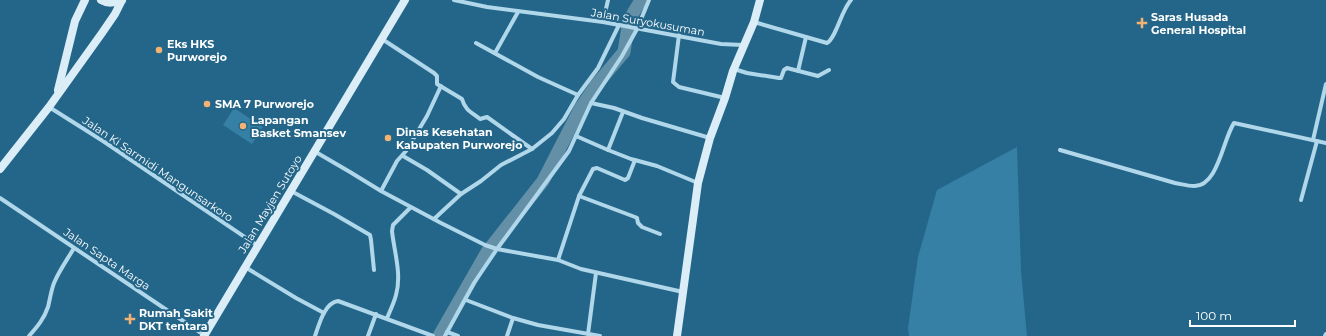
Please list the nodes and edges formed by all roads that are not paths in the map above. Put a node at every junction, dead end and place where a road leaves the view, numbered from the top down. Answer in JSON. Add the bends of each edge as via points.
{"nodes":[{"id":1,"x":85,"y":0,"type":"edge"},
{"id":2,"x":102,"y":0,"type":"edge"},
{"id":3,"x":122,"y":0,"type":"edge"},
{"id":4,"x":405,"y":0,"type":"edge"},
{"id":5,"x":454,"y":0,"type":"edge"},
{"id":6,"x":608,"y":0,"type":"edge"},
{"id":7,"x":649,"y":0,"type":"edge"},
{"id":8,"x":760,"y":0,"type":"edge"},
{"id":9,"x":851,"y":0,"type":"edge"},
{"id":10,"x":518,"y":12,"type":"junction"},
{"id":11,"x":604,"y":22,"type":"junction"},
{"id":12,"x":754,"y":22,"type":"junction"},
{"id":13,"x":619,"y":26,"type":"junction"},
{"id":14,"x":635,"y":28,"type":"junction"},
{"id":15,"x":679,"y":35,"type":"junction"},
{"id":16,"x":806,"y":37,"type":"junction"},
{"id":17,"x":381,"y":39,"type":"junction"},
{"id":18,"x":476,"y":43,"type":"dead end"},
{"id":19,"x":745,"y":45,"type":"junction"},
{"id":20,"x":495,"y":53,"type":"junction"},
{"id":21,"x":734,"y":69,"type":"junction"},
{"id":22,"x":830,"y":70,"type":"dead end"},
{"id":23,"x":798,"y":71,"type":"junction"},
{"id":24,"x":1326,"y":84,"type":"edge"},
{"id":25,"x":441,"y":86,"type":"junction"},
{"id":26,"x":57,"y":95,"type":"junction"},
{"id":27,"x":578,"y":95,"type":"junction"},
{"id":28,"x":725,"y":98,"type":"junction"},
{"id":29,"x":591,"y":103,"type":"junction"},
{"id":30,"x":48,"y":107,"type":"junction"},
{"id":31,"x":623,"y":112,"type":"junction"},
{"id":32,"x":576,"y":136,"type":"junction"},
{"id":33,"x":710,"y":138,"type":"junction"},
{"id":34,"x":1315,"y":140,"type":"junction"},
{"id":35,"x":1326,"y":143,"type":"edge"},
{"id":36,"x":532,"y":148,"type":"junction"},
{"id":37,"x":608,"y":150,"type":"junction"},
{"id":38,"x":1060,"y":150,"type":"dead end"},
{"id":39,"x":314,"y":151,"type":"junction"},
{"id":40,"x":403,"y":156,"type":"junction"},
{"id":41,"x":4,"y":158,"type":"edge"},
{"id":42,"x":635,"y":160,"type":"junction"},
{"id":43,"x":0,"y":169,"type":"edge"},
{"id":44,"x":698,"y":183,"type":"junction"},
{"id":45,"x":290,"y":191,"type":"junction"},
{"id":46,"x":380,"y":191,"type":"junction"},
{"id":47,"x":461,"y":194,"type":"junction"},
{"id":48,"x":579,"y":196,"type":"junction"},
{"id":49,"x":0,"y":198,"type":"edge"},
{"id":50,"x":1301,"y":200,"type":"dead end"},
{"id":51,"x":410,"y":208,"type":"junction"},
{"id":52,"x":434,"y":219,"type":"junction"},
{"id":53,"x":660,"y":234,"type":"dead end"},
{"id":54,"x":258,"y":246,"type":"junction"},
{"id":55,"x":74,"y":248,"type":"junction"},
{"id":56,"x":495,"y":248,"type":"junction"},
{"id":57,"x":558,"y":260,"type":"junction"},
{"id":58,"x":245,"y":267,"type":"junction"},
{"id":59,"x":374,"y":270,"type":"dead end"},
{"id":60,"x":596,"y":272,"type":"junction"},
{"id":61,"x":683,"y":292,"type":"junction"},
{"id":62,"x":466,"y":300,"type":"junction"},
{"id":63,"x":324,"y":313,"type":"junction"},
{"id":64,"x":376,"y":314,"type":"junction"},
{"id":65,"x":386,"y":318,"type":"junction"},
{"id":66,"x":513,"y":318,"type":"junction"},
{"id":67,"x":446,"y":334,"type":"edge"},
{"id":68,"x":588,"y":334,"type":"junction"},
{"id":69,"x":30,"y":336,"type":"edge"},
{"id":70,"x":204,"y":336,"type":"edge"},
{"id":71,"x":315,"y":336,"type":"edge"},
{"id":72,"x":368,"y":336,"type":"edge"},
{"id":73,"x":433,"y":336,"type":"edge"},
{"id":74,"x":458,"y":336,"type":"edge"},
{"id":75,"x":507,"y":336,"type":"edge"},
{"id":76,"x":600,"y":336,"type":"edge"},
{"id":77,"x":677,"y":336,"type":"edge"}],
"edges":[{"from":1,"to":26,"type":"main road","via":[[75,21]]},
{"from":2,"to":3,"type":"main road","via":[[109,3]]},
{"from":3,"to":26,"type":"main road"},
{"from":4,"to":17,"type":"main road","name":"Jalan Mayjen Sutoyo"},
{"from":5,"to":10,"type":"street","name":"Jalan Suryokusuman"},
{"from":6,"to":11,"type":"street"},
{"from":7,"to":14,"type":"street"},
{"from":8,"to":12,"type":"main road"},
{"from":9,"to":16,"type":"street","via":[[829,42]]},
{"from":10,"to":11,"type":"street","name":"Jalan Suryokusuman"},
{"from":10,"to":20,"type":"street"},
{"from":11,"to":13,"type":"street","name":"Jalan Suryokusuman"},
{"from":12,"to":16,"type":"street"},
{"from":12,"to":19,"type":"main road"},
{"from":13,"to":14,"type":"street","name":"Jalan Suryokusuman"},
{"from":13,"to":27,"type":"street","via":[[598,68]]},
{"from":14,"to":15,"type":"street","name":"Jalan Suryokusuman"},
{"from":14,"to":29,"type":"street","via":[[622,56]]},
{"from":15,"to":19,"type":"street","name":"Jalan Suryokusuman","via":[[721,44]]},
{"from":15,"to":28,"type":"street","via":[[673,82],[680,87]]},
{"from":16,"to":23,"type":"street"},
{"from":17,"to":25,"type":"street","via":[[434,73],[437,76],[437,83]]},
{"from":17,"to":39,"type":"main road","name":"Jalan Mayjen Sutoyo"},
{"from":18,"to":20,"type":"street"},
{"from":19,"to":21,"type":"main road"},
{"from":20,"to":27,"type":"street"},
{"from":21,"to":23,"type":"street","via":[[779,78],[787,68]]},
{"from":21,"to":28,"type":"main road"},
{"from":22,"to":23,"type":"street","via":[[818,76]]},
{"from":24,"to":34,"type":"street"},
{"from":25,"to":36,"type":"street","via":[[462,99],[466,108],[480,119],[487,117]]},
{"from":25,"to":40,"type":"street","via":[[427,116]]},
{"from":26,"to":30,"type":"main road"},
{"from":27,"to":36,"type":"street","via":[[552,132]]},
{"from":28,"to":33,"type":"main road"},
{"from":29,"to":31,"type":"street"},
{"from":29,"to":32,"type":"street"},
{"from":30,"to":41,"type":"main road"},
{"from":30,"to":54,"type":"street","name":"Jalan Ki Sarmidi Mangunsarkoro","via":[[103,141]]},
{"from":31,"to":33,"type":"street"},
{"from":31,"to":37,"type":"street"},
{"from":32,"to":37,"type":"street"},
{"from":32,"to":56,"type":"street","via":[[569,151]]},
{"from":33,"to":44,"type":"main road"},
{"from":34,"to":35,"type":"street"},
{"from":34,"to":38,"type":"street","via":[[1234,123],[1214,173],[1202,185],[1194,186],[1175,183]]},
{"from":34,"to":50,"type":"street"},
{"from":36,"to":47,"type":"street","via":[[501,165]]},
{"from":37,"to":42,"type":"street"},
{"from":39,"to":45,"type":"main road","name":"Jalan Mayjen Sutoyo"},
{"from":39,"to":46,"type":"street"},
{"from":40,"to":46,"type":"street","via":[[397,161]]},
{"from":40,"to":47,"type":"street"},
{"from":41,"to":43,"type":"main road"},
{"from":42,"to":44,"type":"street"},
{"from":42,"to":48,"type":"street","via":[[628,178],[624,180],[597,168],[593,169]]},
{"from":44,"to":61,"type":"main road"},
{"from":45,"to":54,"type":"main road","name":"Jalan Mayjen Sutoyo"},
{"from":45,"to":59,"type":"street","via":[[370,235]]},
{"from":46,"to":51,"type":"street"},
{"from":47,"to":52,"type":"street"},
{"from":48,"to":53,"type":"street","via":[[635,217],[639,225]]},
{"from":48,"to":57,"type":"street"},
{"from":49,"to":55,"type":"street","name":"Jalan Sapta Marga"},
{"from":51,"to":52,"type":"street"},
{"from":51,"to":65,"type":"street","via":[[393,225],[398,281],[396,294]]},
{"from":52,"to":56,"type":"street"},
{"from":54,"to":58,"type":"main road","name":"Jalan Mayjen Sutoyo"},
{"from":55,"to":69,"type":"street","via":[[59,272],[45,314]]},
{"from":55,"to":70,"type":"street","name":"Jalan Sapta Marga"},
{"from":56,"to":57,"type":"street"},
{"from":56,"to":62,"type":"street"},
{"from":57,"to":60,"type":"street"},
{"from":58,"to":63,"type":"street"},
{"from":58,"to":70,"type":"main road","name":"Jalan Mayjen Sutoyo"},
{"from":60,"to":61,"type":"street"},
{"from":60,"to":68,"type":"street"},
{"from":61,"to":77,"type":"main road"},
{"from":62,"to":66,"type":"street"},
{"from":62,"to":67,"type":"street"},
{"from":63,"to":64,"type":"street","via":[[331,304],[338,301]]},
{"from":63,"to":71,"type":"street"},
{"from":64,"to":65,"type":"street"},
{"from":64,"to":72,"type":"street"},
{"from":65,"to":73,"type":"street"},
{"from":66,"to":68,"type":"street"},
{"from":66,"to":75,"type":"street"},
{"from":67,"to":74,"type":"street"},
{"from":68,"to":76,"type":"street"}]}
